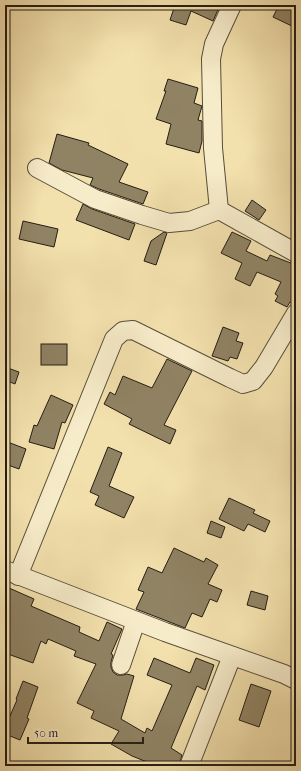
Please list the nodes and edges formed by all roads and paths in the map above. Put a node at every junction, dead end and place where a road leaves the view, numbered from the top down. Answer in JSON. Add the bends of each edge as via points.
{"nodes":[{"id":1,"x":232,"y":5,"type":"edge"},
{"id":2,"x":36,"y":168,"type":"dead end"},
{"id":3,"x":218,"y":210,"type":"junction"},
{"id":4,"x":296,"y":252,"type":"edge"},
{"id":5,"x":296,"y":313,"type":"edge"},
{"id":6,"x":12,"y":573,"type":"edge"},
{"id":7,"x":136,"y":622,"type":"junction"},
{"id":8,"x":232,"y":656,"type":"junction"},
{"id":9,"x":121,"y":664,"type":"dead end"},
{"id":10,"x":296,"y":680,"type":"edge"},
{"id":11,"x":189,"y":766,"type":"edge"}],
"edges":[{"from":1,"to":3,"type":"street","via":[[214,44],[211,59],[213,148]]},
{"from":2,"to":3,"type":"street","via":[[95,199],[169,223],[190,221]]},
{"from":3,"to":4,"type":"street"},
{"from":5,"to":6,"type":"street","via":[[264,367],[253,380],[244,384],[132,330],[123,331],[114,339]]},
{"from":6,"to":7,"type":"street"},
{"from":7,"to":8,"type":"street"},
{"from":7,"to":9,"type":"street"},
{"from":8,"to":10,"type":"street"},
{"from":8,"to":11,"type":"street"}]}
